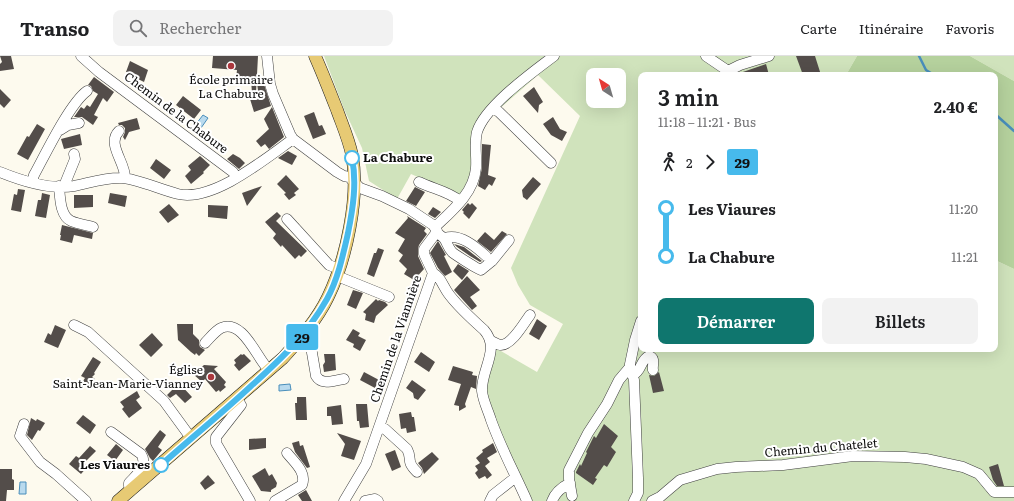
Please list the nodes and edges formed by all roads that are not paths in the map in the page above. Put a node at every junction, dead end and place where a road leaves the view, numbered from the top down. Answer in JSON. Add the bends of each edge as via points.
{"nodes":[{"id":1,"x":81,"y":56,"type":"edge"},
{"id":2,"x":268,"y":56,"type":"edge"},
{"id":3,"x":316,"y":56,"type":"edge"},
{"id":4,"x":554,"y":56,"type":"edge"},
{"id":5,"x":706,"y":56,"type":"edge"},
{"id":6,"x":769,"y":56,"type":"edge"},
{"id":7,"x":727,"y":72,"type":"edge"},
{"id":8,"x":730,"y":72,"type":"edge"},
{"id":9,"x":87,"y":91,"type":"dead end"},
{"id":10,"x":493,"y":108,"type":"junction"},
{"id":11,"x":79,"y":123,"type":"dead end"},
{"id":12,"x":60,"y":128,"type":"junction"},
{"id":13,"x":119,"y":131,"type":"dead end"},
{"id":14,"x":293,"y":139,"type":"junction"},
{"id":15,"x":74,"y":154,"type":"dead end"},
{"id":16,"x":552,"y":163,"type":"dead end"},
{"id":17,"x":0,"y":172,"type":"edge"},
{"id":18,"x":125,"y":178,"type":"junction"},
{"id":19,"x":236,"y":178,"type":"junction"},
{"id":20,"x":32,"y":182,"type":"junction"},
{"id":21,"x":354,"y":182,"type":"junction"},
{"id":22,"x":419,"y":182,"type":"dead end"},
{"id":23,"x":62,"y":186,"type":"junction"},
{"id":24,"x":460,"y":201,"type":"junction"},
{"id":25,"x":287,"y":220,"type":"dead end"},
{"id":26,"x":93,"y":227,"type":"dead end"},
{"id":27,"x":439,"y":233,"type":"junction"},
{"id":28,"x":509,"y":240,"type":"dead end"},
{"id":29,"x":491,"y":257,"type":"junction"},
{"id":30,"x":433,"y":272,"type":"junction"},
{"id":31,"x":338,"y":273,"type":"junction"},
{"id":32,"x":390,"y":297,"type":"dead end"},
{"id":33,"x":530,"y":314,"type":"dead end"},
{"id":34,"x":74,"y":325,"type":"dead end"},
{"id":35,"x":638,"y":330,"type":"edge"},
{"id":36,"x":302,"y":337,"type":"junction"},
{"id":37,"x":491,"y":341,"type":"junction"},
{"id":38,"x":205,"y":343,"type":"dead end"},
{"id":39,"x":269,"y":370,"type":"junction"},
{"id":40,"x":653,"y":370,"type":"dead end"},
{"id":41,"x":631,"y":371,"type":"junction"},
{"id":42,"x":344,"y":379,"type":"dead end"},
{"id":43,"x":237,"y":399,"type":"junction"},
{"id":44,"x":24,"y":424,"type":"dead end"},
{"id":45,"x":380,"y":427,"type":"junction"},
{"id":46,"x":111,"y":432,"type":"dead end"},
{"id":47,"x":191,"y":438,"type":"junction"},
{"id":48,"x":287,"y":453,"type":"dead end"},
{"id":49,"x":417,"y":472,"type":"dead end"},
{"id":50,"x":516,"y":477,"type":"junction"},
{"id":51,"x":570,"y":483,"type":"junction"},
{"id":52,"x":132,"y":489,"type":"junction"},
{"id":53,"x":1014,"y":492,"type":"edge"},
{"id":54,"x":572,"y":496,"type":"dead end"},
{"id":55,"x":638,"y":500,"type":"edge"},
{"id":56,"x":86,"y":501,"type":"edge"},
{"id":57,"x":118,"y":501,"type":"edge"},
{"id":58,"x":250,"y":501,"type":"edge"},
{"id":59,"x":276,"y":501,"type":"edge"},
{"id":60,"x":344,"y":501,"type":"edge"},
{"id":61,"x":365,"y":501,"type":"edge"},
{"id":62,"x":378,"y":501,"type":"edge"},
{"id":63,"x":490,"y":501,"type":"edge"},
{"id":64,"x":527,"y":501,"type":"edge"},
{"id":65,"x":552,"y":501,"type":"edge"},
{"id":66,"x":652,"y":501,"type":"edge"}],
"edges":[{"from":1,"to":19,"type":"street","name":"Chemin de la Chabure","via":[[221,162]]},
{"from":2,"to":14,"type":"street","via":[[273,94]]},
{"from":3,"to":21,"type":"main road","via":[[346,133],[353,160]]},
{"from":4,"to":10,"type":"street","via":[[528,75]]},
{"from":5,"to":7,"type":"street"},
{"from":6,"to":8,"type":"street","via":[[740,65]]},
{"from":9,"to":12,"type":"street"},
{"from":10,"to":16,"type":"street"},
{"from":10,"to":24,"type":"street","via":[[477,131],[475,173]]},
{"from":11,"to":12,"type":"street"},
{"from":12,"to":20,"type":"street"},
{"from":13,"to":18,"type":"street","via":[[114,143]]},
{"from":14,"to":19,"type":"street"},
{"from":14,"to":21,"type":"street"},
{"from":15,"to":23,"type":"street","via":[[75,159]]},
{"from":17,"to":20,"type":"street"},
{"from":18,"to":19,"type":"street","via":[[191,196]]},
{"from":18,"to":23,"type":"street"},
{"from":20,"to":23,"type":"street"},
{"from":21,"to":27,"type":"street","via":[[360,188],[409,210]]},
{"from":21,"to":31,"type":"main road","via":[[350,223]]},
{"from":22,"to":24,"type":"street","via":[[430,188],[442,190]]},
{"from":23,"to":26,"type":"street","via":[[63,210],[67,218]]},
{"from":24,"to":27,"type":"street"},
{"from":25,"to":31,"type":"street"},
{"from":27,"to":29,"type":"street","via":[[458,238]]},
{"from":27,"to":29,"type":"street","via":[[454,254],[479,270],[484,269]]},
{"from":27,"to":30,"type":"street","name":"Chemin de la Viannière","via":[[424,249]]},
{"from":28,"to":29,"type":"street"},
{"from":30,"to":37,"type":"street","via":[[451,297],[489,335]]},
{"from":30,"to":45,"type":"street","name":"Chemin de la Viannière"},
{"from":31,"to":32,"type":"street"},
{"from":31,"to":36,"type":"main road","via":[[325,303]]},
{"from":33,"to":37,"type":"street","via":[[508,342],[500,345]]},
{"from":34,"to":47,"type":"street","via":[[88,332],[164,401]]},
{"from":35,"to":41,"type":"street"},
{"from":36,"to":39,"type":"main road"},
{"from":36,"to":42,"type":"street","via":[[311,347],[318,380],[324,382]]},
{"from":37,"to":50,"type":"street","via":[[482,391],[496,435]]},
{"from":38,"to":39,"type":"street","via":[[223,328],[234,328],[247,338]]},
{"from":39,"to":43,"type":"main road"},
{"from":40,"to":41,"type":"street","via":[[654,360],[649,356],[644,359],[639,371]]},
{"from":41,"to":51,"type":"street","via":[[619,380],[584,441],[569,470]]},
{"from":41,"to":55,"type":"street"},
{"from":43,"to":47,"type":"main road"},
{"from":43,"to":58,"type":"street","via":[[241,405],[216,437],[216,443]]},
{"from":44,"to":56,"type":"street","via":[[20,436],[36,458]]},
{"from":45,"to":49,"type":"street","via":[[408,449],[410,466]]},
{"from":45,"to":60,"type":"street","name":"Chemin de la Viannière","via":[[366,464]]},
{"from":46,"to":52,"type":"street","via":[[144,459],[140,470],[129,483]]},
{"from":47,"to":52,"type":"main road"},
{"from":48,"to":59,"type":"street","via":[[302,472],[303,483]]},
{"from":50,"to":63,"type":"street","via":[[493,495]]},
{"from":50,"to":64,"type":"street"},
{"from":51,"to":54,"type":"street"},
{"from":51,"to":65,"type":"street","via":[[557,493]]},
{"from":52,"to":57,"type":"main road"},
{"from":53,"to":66,"type":"street","name":"Chemin du Chatelet","via":[[994,492],[979,474],[963,467],[905,457],[853,456],[783,465],[716,469],[680,480]]},
{"from":61,"to":62,"type":"street"}]}
